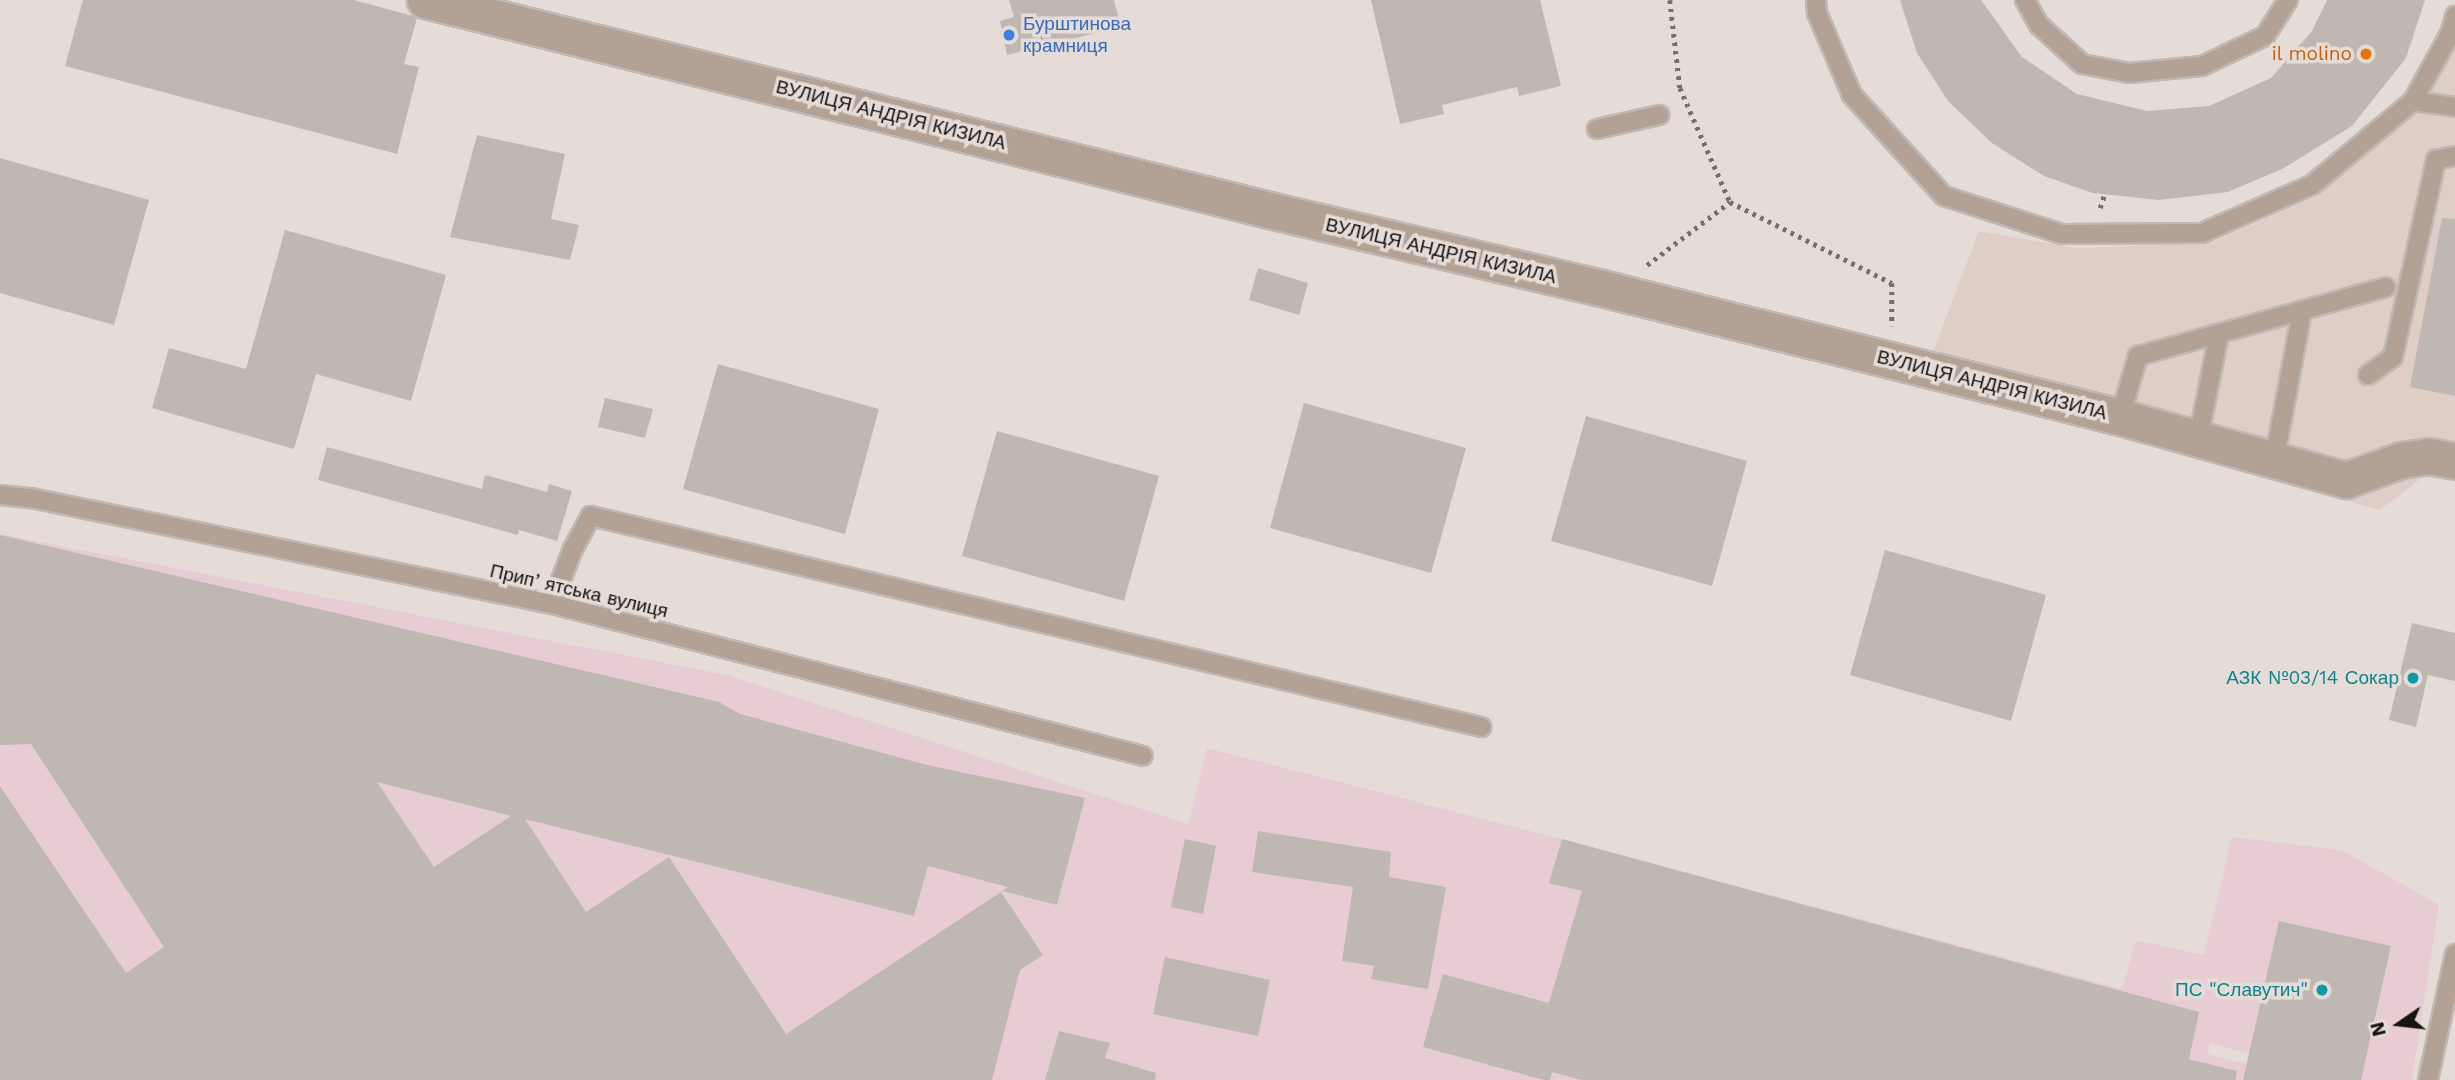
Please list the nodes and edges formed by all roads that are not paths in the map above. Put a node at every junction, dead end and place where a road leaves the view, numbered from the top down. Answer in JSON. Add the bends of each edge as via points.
{"nodes":[{"id":1,"x":425,"y":0,"type":"edge"},
{"id":2,"x":1816,"y":0,"type":"edge"},
{"id":3,"x":2025,"y":0,"type":"edge"},
{"id":4,"x":2288,"y":0,"type":"edge"},
{"id":5,"x":2455,"y":16,"type":"edge"},
{"id":6,"x":2413,"y":101,"type":"junction"},
{"id":7,"x":2455,"y":107,"type":"edge"},
{"id":8,"x":1659,"y":115,"type":"dead end"},
{"id":9,"x":1597,"y":129,"type":"dead end"},
{"id":10,"x":2455,"y":156,"type":"edge"},
{"id":11,"x":2386,"y":287,"type":"dead end"},
{"id":12,"x":2302,"y":311,"type":"junction"},
{"id":13,"x":2219,"y":334,"type":"junction"},
{"id":14,"x":2368,"y":375,"type":"dead end"},
{"id":15,"x":2120,"y":417,"type":"junction"},
{"id":16,"x":2198,"y":440,"type":"junction"},
{"id":17,"x":2455,"y":461,"type":"edge"},
{"id":18,"x":2274,"y":462,"type":"junction"},
{"id":19,"x":0,"y":495,"type":"edge"},
{"id":20,"x":552,"y":604,"type":"junction"},
{"id":21,"x":1481,"y":727,"type":"dead end"},
{"id":22,"x":1143,"y":756,"type":"dead end"},
{"id":23,"x":2455,"y":954,"type":"edge"},
{"id":24,"x":2428,"y":1080,"type":"edge"}],
"edges":[{"from":1,"to":15,"type":"street","name":"ВУЛИЦЯ АНДРІЯ КИЗИЛА"},
{"from":2,"to":6,"type":"lane","via":[[1816,13],[1852,95],[1944,196],[2062,234],[2202,233],[2312,185]]},
{"from":3,"to":4,"type":"lane","via":[[2039,25],[2082,64],[2129,73],[2202,66],[2265,36]]},
{"from":5,"to":6,"type":"lane"},
{"from":6,"to":7,"type":"lane"},
{"from":8,"to":9,"type":"lane"},
{"from":10,"to":14,"type":"lane","via":[[2436,160],[2393,357]]},
{"from":11,"to":12,"type":"lane"},
{"from":12,"to":13,"type":"lane"},
{"from":12,"to":18,"type":"lane"},
{"from":13,"to":15,"type":"lane","via":[[2138,356]]},
{"from":13,"to":16,"type":"lane"},
{"from":15,"to":16,"type":"street","name":"ВУЛИЦЯ АНДРІЯ КИЗИЛА"},
{"from":16,"to":18,"type":"street","name":"ВУЛИЦЯ АНДРІЯ КИЗИЛА"},
{"from":17,"to":18,"type":"street","name":"ВУЛИЦЯ АНДРІЯ КИЗИЛА","via":[[2428,456],[2401,460],[2346,480]]},
{"from":19,"to":20,"type":"lane","name":"Припʼятська вулиця"},
{"from":20,"to":21,"type":"lane","via":[[591,516]]},
{"from":20,"to":22,"type":"lane","name":"Припʼятська вулиця"},
{"from":23,"to":24,"type":"lane"}]}
